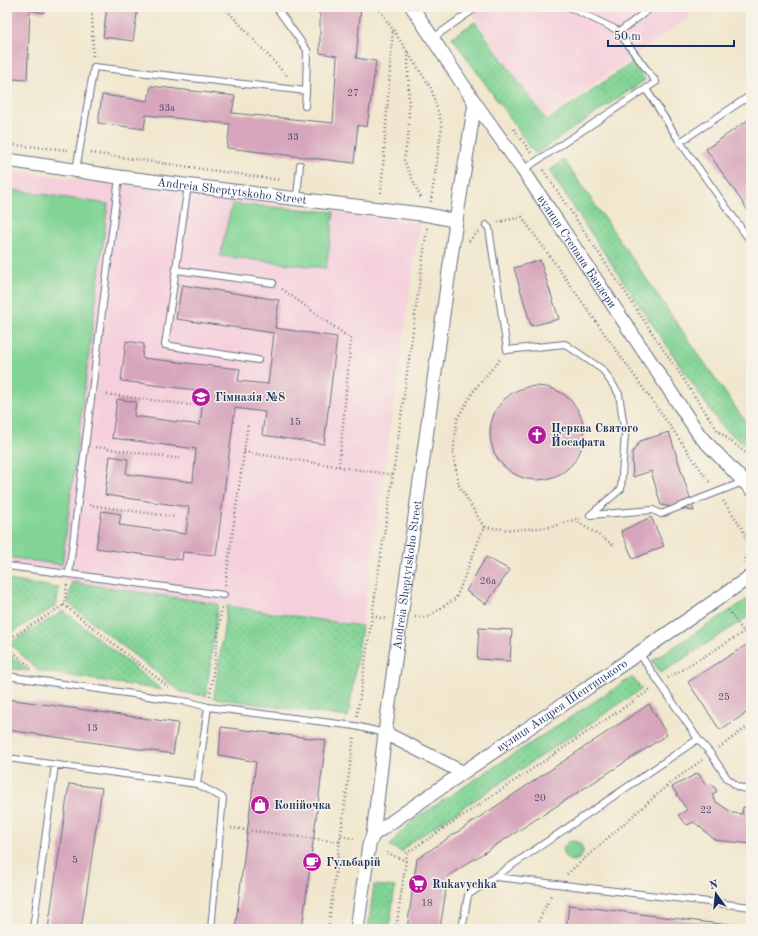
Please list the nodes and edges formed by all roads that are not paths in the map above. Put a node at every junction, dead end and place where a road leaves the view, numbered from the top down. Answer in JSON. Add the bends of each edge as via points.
{"nodes":[{"id":1,"x":276,"y":7,"type":"edge"},
{"id":2,"x":478,"y":7,"type":"edge"},
{"id":3,"x":568,"y":7,"type":"edge"},
{"id":4,"x":652,"y":7,"type":"edge"},
{"id":5,"x":416,"y":10,"type":"edge"},
{"id":6,"x":619,"y":32,"type":"junction"},
{"id":7,"x":433,"y":38,"type":"junction"},
{"id":8,"x":646,"y":89,"type":"junction"},
{"id":9,"x":303,"y":90,"type":"junction"},
{"id":10,"x":751,"y":95,"type":"edge"},
{"id":11,"x":475,"y":103,"type":"junction"},
{"id":12,"x":304,"y":106,"type":"dead end"},
{"id":13,"x":680,"y":142,"type":"junction"},
{"id":14,"x":7,"y":160,"type":"edge"},
{"id":15,"x":300,"y":165,"type":"dead end"},
{"id":16,"x":76,"y":170,"type":"junction"},
{"id":17,"x":523,"y":170,"type":"junction"},
{"id":18,"x":119,"y":177,"type":"junction"},
{"id":19,"x":188,"y":185,"type":"junction"},
{"id":20,"x":296,"y":198,"type":"junction"},
{"id":21,"x":456,"y":221,"type":"junction"},
{"id":22,"x":486,"y":225,"type":"road end"},
{"id":23,"x":751,"y":242,"type":"edge"},
{"id":24,"x":176,"y":270,"type":"junction"},
{"id":25,"x":273,"y":283,"type":"road end"},
{"id":26,"x":258,"y":360,"type":"dead end"},
{"id":27,"x":747,"y":486,"type":"edge"},
{"id":28,"x":7,"y":566,"type":"edge"},
{"id":29,"x":746,"y":572,"type":"edge"},
{"id":30,"x":69,"y":574,"type":"junction"},
{"id":31,"x":224,"y":595,"type":"road end"},
{"id":32,"x":639,"y":654,"type":"junction"},
{"id":33,"x":7,"y":676,"type":"edge"},
{"id":34,"x":208,"y":707,"type":"junction"},
{"id":35,"x":385,"y":733,"type":"junction"},
{"id":36,"x":698,"y":739,"type":"junction"},
{"id":37,"x":7,"y":758,"type":"edge"},
{"id":38,"x":55,"y":765,"type":"junction"},
{"id":39,"x":462,"y":772,"type":"junction"},
{"id":40,"x":197,"y":784,"type":"junction"},
{"id":41,"x":751,"y":790,"type":"edge"},
{"id":42,"x":373,"y":835,"type":"junction"},
{"id":43,"x":496,"y":877,"type":"junction"},
{"id":44,"x":751,"y":907,"type":"edge"},
{"id":45,"x":33,"y":929,"type":"edge"},
{"id":46,"x":211,"y":929,"type":"edge"},
{"id":47,"x":357,"y":929,"type":"edge"},
{"id":48,"x":462,"y":929,"type":"edge"}],
"edges":[{"from":1,"to":9,"type":"lane","via":[[307,50]]},
{"from":2,"to":7,"type":"lane"},
{"from":3,"to":6,"type":"lane"},
{"from":4,"to":6,"type":"lane"},
{"from":5,"to":7,"type":"street","name":"вулиця Степана Бандери"},
{"from":6,"to":8,"type":"lane","via":[[656,82]]},
{"from":7,"to":11,"type":"street","name":"вулиця Степана Бандери"},
{"from":8,"to":13,"type":"lane"},
{"from":8,"to":17,"type":"lane"},
{"from":9,"to":12,"type":"lane"},
{"from":9,"to":16,"type":"lane","via":[[94,67]]},
{"from":10,"to":13,"type":"lane"},
{"from":11,"to":17,"type":"street","name":"вулиця Степана Бандери"},
{"from":11,"to":21,"type":"street","name":"Andreia Sheptytskoho Street"},
{"from":13,"to":23,"type":"lane"},
{"from":14,"to":16,"type":"street","name":"Andreia Sheptytskoho Street"},
{"from":15,"to":20,"type":"lane"},
{"from":16,"to":18,"type":"street","name":"Andreia Sheptytskoho Street"},
{"from":17,"to":27,"type":"street","name":"вулиця Степана Бандери","via":[[700,436]]},
{"from":18,"to":19,"type":"street","name":"Andreia Sheptytskoho Street"},
{"from":18,"to":30,"type":"lane"},
{"from":19,"to":20,"type":"street","name":"Andreia Sheptytskoho Street"},
{"from":19,"to":24,"type":"lane"},
{"from":20,"to":21,"type":"street","name":"Andreia Sheptytskoho Street","via":[[429,215]]},
{"from":21,"to":35,"type":"street","name":"Andreia Sheptytskoho Street"},
{"from":22,"to":27,"type":"lane","via":[[489,228],[507,350],[565,344],[603,370],[618,394],[625,434],[621,489],[590,515],[653,510],[661,514],[717,492]]},
{"from":24,"to":25,"type":"lane"},
{"from":24,"to":26,"type":"lane","via":[[165,344]]},
{"from":28,"to":30,"type":"lane"},
{"from":29,"to":32,"type":"street","name":"вулиця Андрея Шептицького"},
{"from":30,"to":31,"type":"lane"},
{"from":32,"to":36,"type":"lane"},
{"from":32,"to":39,"type":"street","name":"вулиця Андрея Шептицького"},
{"from":33,"to":34,"type":"lane","via":[[189,702]]},
{"from":34,"to":35,"type":"lane","via":[[355,726]]},
{"from":34,"to":40,"type":"lane"},
{"from":35,"to":39,"type":"street"},
{"from":35,"to":42,"type":"street","name":"Andreia Sheptytskoho Street"},
{"from":36,"to":41,"type":"lane","via":[[726,778],[738,787]]},
{"from":36,"to":43,"type":"lane"},
{"from":37,"to":38,"type":"lane"},
{"from":38,"to":40,"type":"lane"},
{"from":38,"to":45,"type":"lane"},
{"from":39,"to":42,"type":"street","name":"вулиця Андрея Шептицького"},
{"from":40,"to":46,"type":"lane","via":[[222,798]]},
{"from":42,"to":47,"type":"street","name":"Andreia Sheptytskoho Street","via":[[369,845]]},
{"from":43,"to":44,"type":"lane"},
{"from":43,"to":48,"type":"lane","via":[[468,895]]}]}
